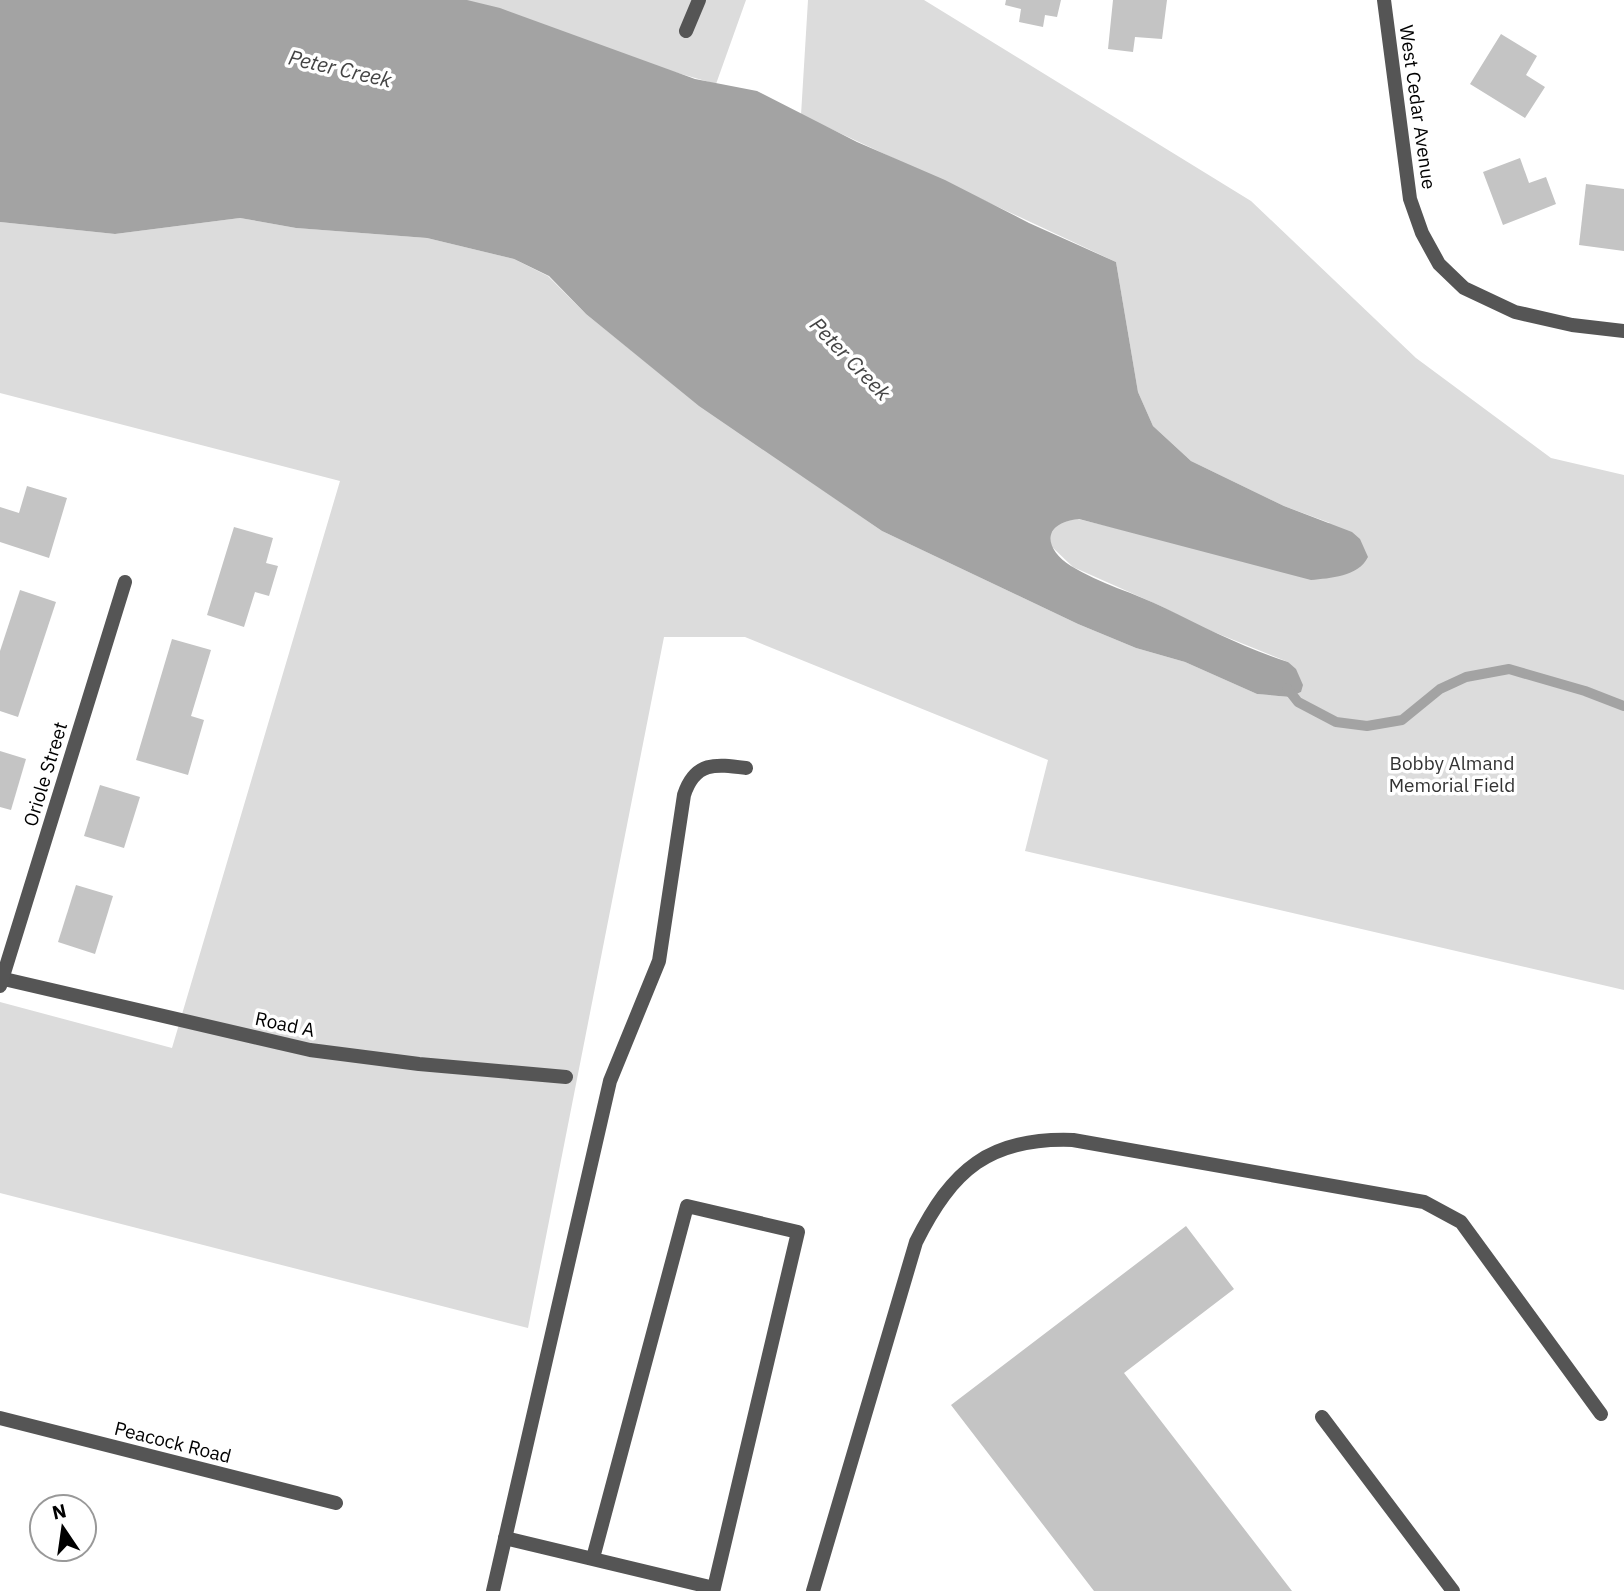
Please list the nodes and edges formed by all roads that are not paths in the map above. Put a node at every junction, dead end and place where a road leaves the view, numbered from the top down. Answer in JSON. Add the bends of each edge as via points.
{"nodes":[{"id":1,"x":699,"y":0,"type":"edge"},
{"id":2,"x":1384,"y":0,"type":"edge"},
{"id":3,"x":687,"y":31,"type":"dead end"},
{"id":4,"x":1624,"y":331,"type":"edge"},
{"id":5,"x":125,"y":582,"type":"dead end"},
{"id":6,"x":746,"y":768,"type":"dead end"},
{"id":7,"x":1,"y":981,"type":"edge"},
{"id":8,"x":566,"y":1077,"type":"dead end"},
{"id":9,"x":1601,"y":1414,"type":"dead end"},
{"id":10,"x":1322,"y":1417,"type":"dead end"},
{"id":11,"x":0,"y":1418,"type":"edge"},
{"id":12,"x":336,"y":1503,"type":"dead end"},
{"id":13,"x":505,"y":1538,"type":"junction"},
{"id":14,"x":593,"y":1558,"type":"junction"},
{"id":15,"x":493,"y":1591,"type":"edge"},
{"id":16,"x":813,"y":1591,"type":"edge"},
{"id":17,"x":1452,"y":1591,"type":"edge"}],
"edges":[{"from":1,"to":3,"type":"street"},
{"from":2,"to":4,"type":"street","name":"West Cedar Avenue","via":[[1410,199],[1439,264],[1464,288],[1515,312]]},
{"from":5,"to":7,"type":"street","name":"Oriole Street"},
{"from":6,"to":13,"type":"street","via":[[702,768],[689,780],[684,795],[659,961],[610,1080]]},
{"from":7,"to":8,"type":"street","name":"Road A","via":[[310,1050]]},
{"from":9,"to":16,"type":"street","via":[[1461,1222],[1424,1202],[1073,1140],[1041,1139],[992,1153],[957,1178],[934,1207],[916,1242]]},
{"from":10,"to":17,"type":"street"},
{"from":11,"to":12,"type":"street","name":"Peacock Road"},
{"from":13,"to":14,"type":"street"},
{"from":13,"to":15,"type":"street"},
{"from":14,"to":14,"type":"street","via":[[713,1588],[798,1232],[687,1206]]}]}
